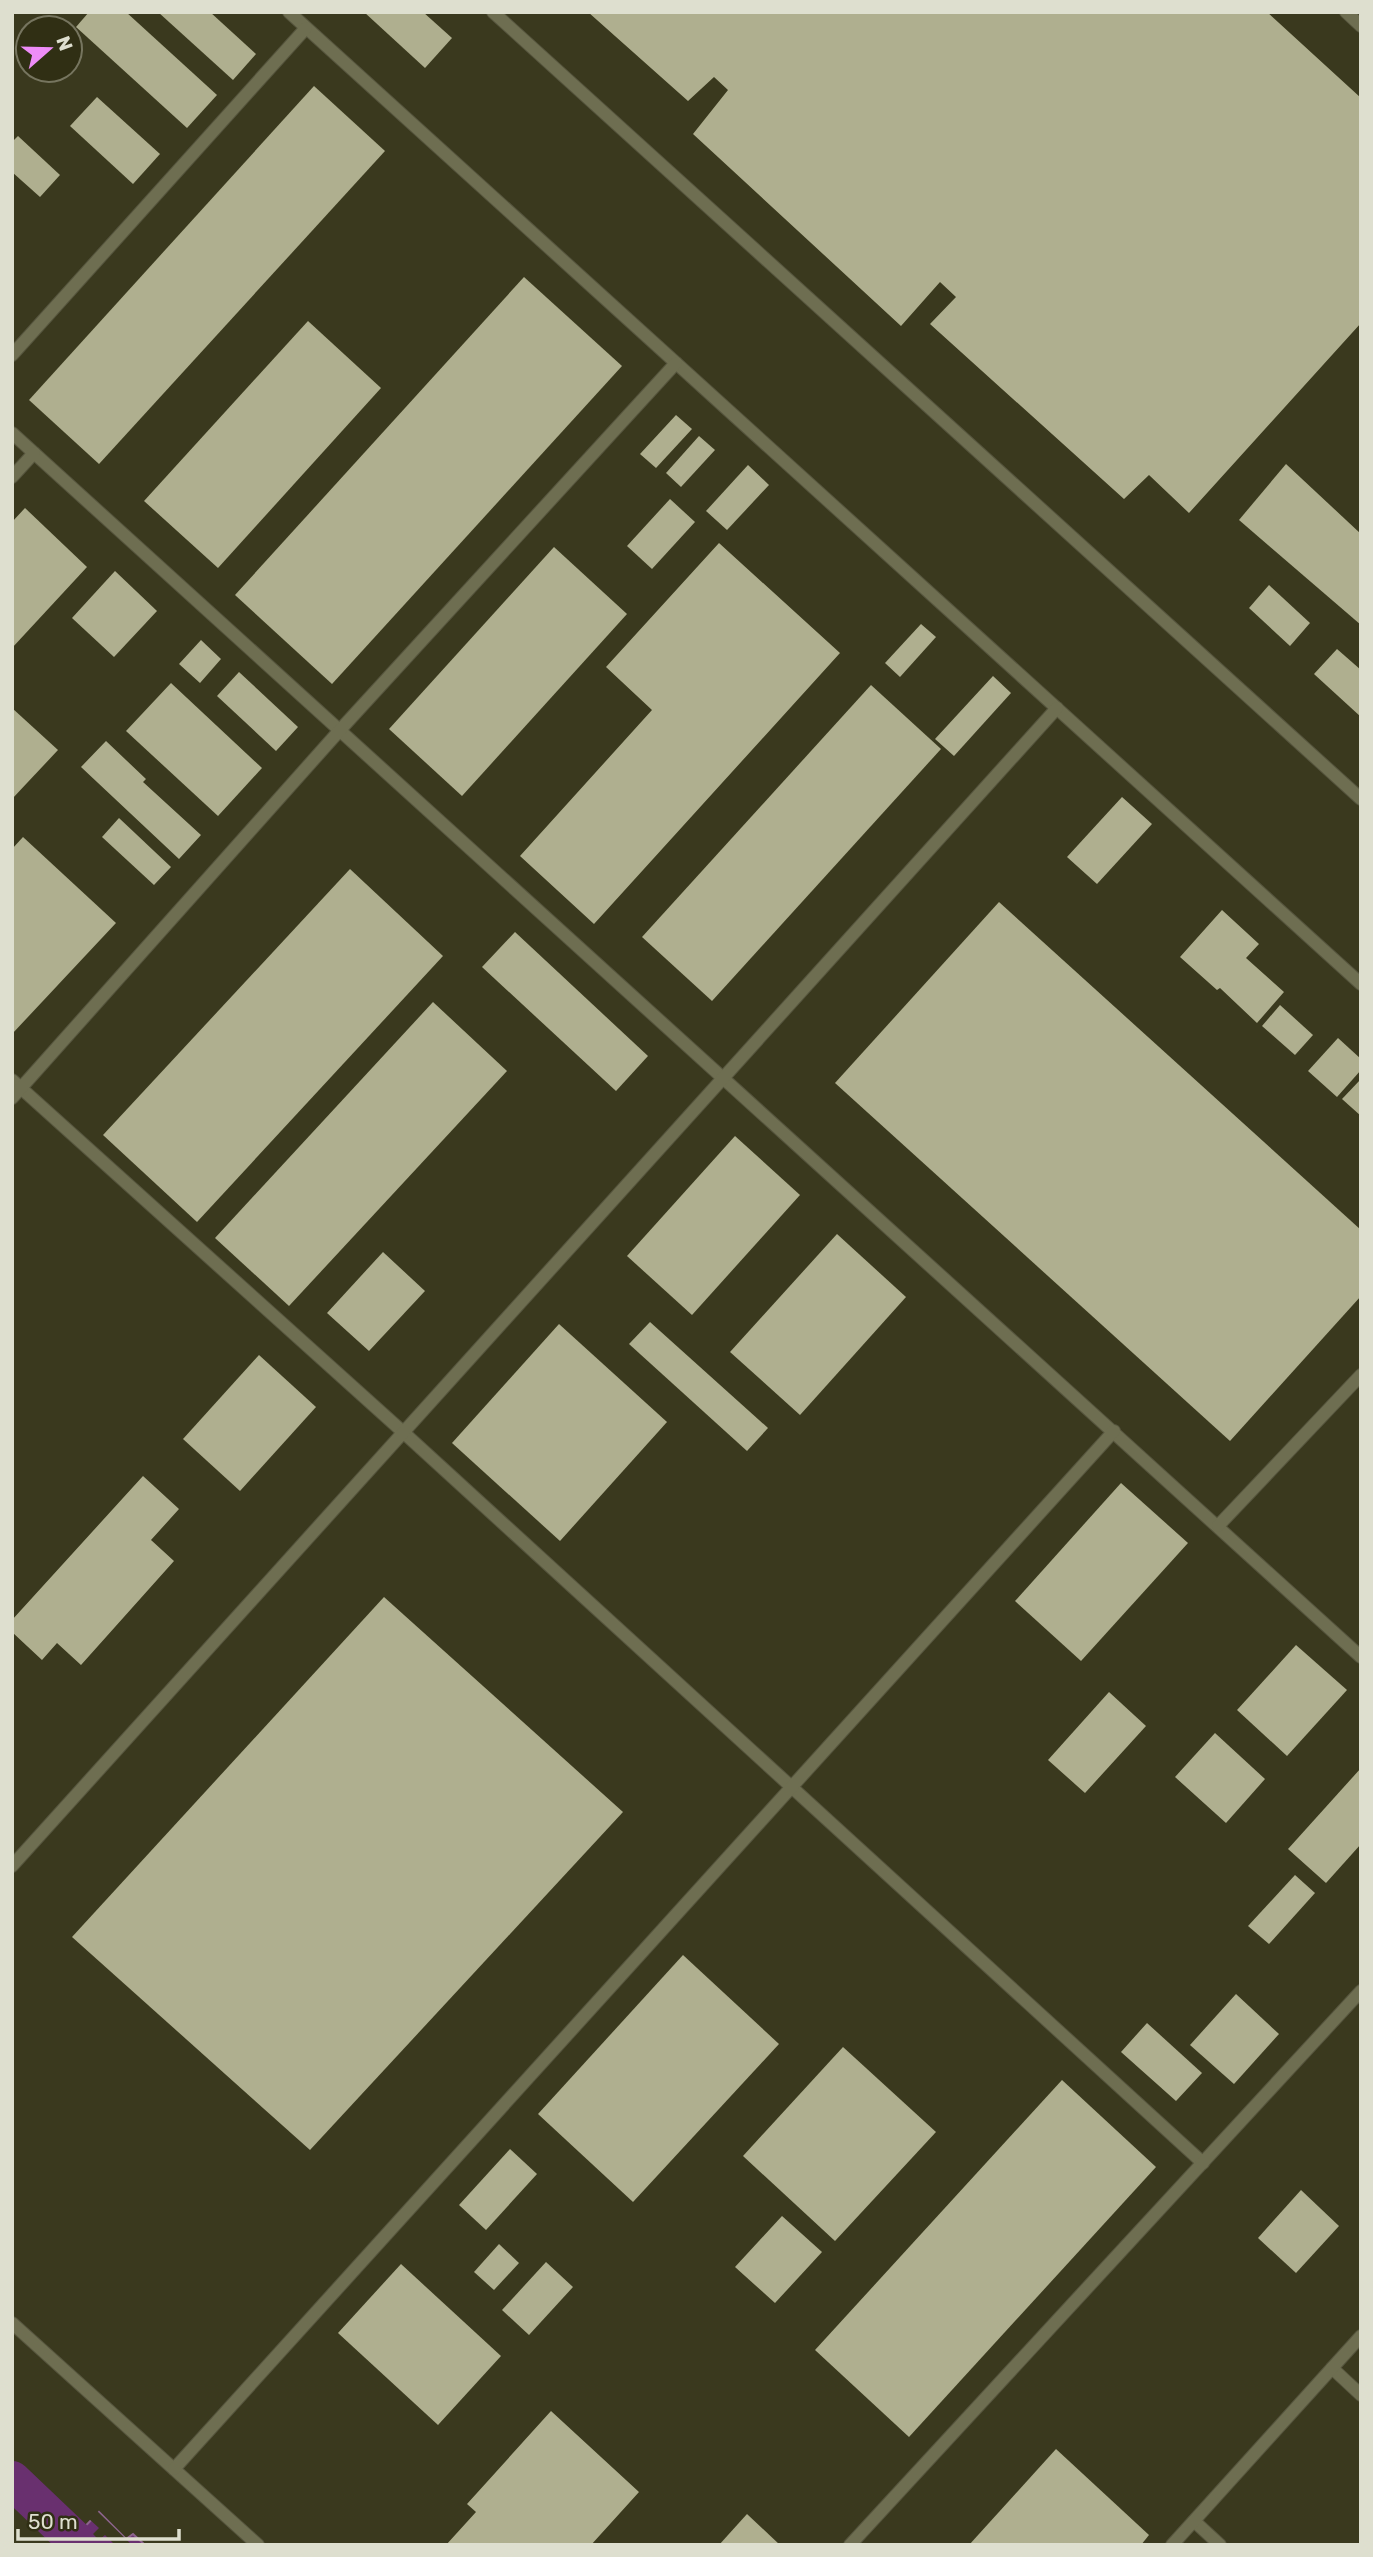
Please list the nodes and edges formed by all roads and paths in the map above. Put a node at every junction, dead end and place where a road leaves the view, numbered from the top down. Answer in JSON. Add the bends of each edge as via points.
{"nodes":[{"id":1,"x":289,"y":12,"type":"edge"},
{"id":2,"x":493,"y":12,"type":"edge"},
{"id":3,"x":1346,"y":12,"type":"edge"},
{"id":4,"x":1361,"y":26,"type":"edge"},
{"id":5,"x":306,"y":28,"type":"junction"},
{"id":6,"x":12,"y":355,"type":"edge"},
{"id":7,"x":676,"y":363,"type":"junction"},
{"id":8,"x":12,"y":433,"type":"edge"},
{"id":9,"x":34,"y":453,"type":"junction"},
{"id":10,"x":12,"y":477,"type":"edge"},
{"id":11,"x":1056,"y":708,"type":"junction"},
{"id":12,"x":340,"y":730,"type":"junction"},
{"id":13,"x":1361,"y":799,"type":"edge"},
{"id":14,"x":1361,"y":984,"type":"edge"},
{"id":15,"x":723,"y":1077,"type":"junction"},
{"id":16,"x":15,"y":1089,"type":"edge"},
{"id":17,"x":1361,"y":1375,"type":"edge"},
{"id":18,"x":1114,"y":1431,"type":"junction"},
{"id":19,"x":403,"y":1432,"type":"junction"},
{"id":20,"x":1218,"y":1526,"type":"junction"},
{"id":21,"x":1361,"y":1657,"type":"edge"},
{"id":22,"x":792,"y":1786,"type":"junction"},
{"id":23,"x":12,"y":1866,"type":"edge"},
{"id":24,"x":1361,"y":1991,"type":"edge"},
{"id":25,"x":1203,"y":2163,"type":"junction"},
{"id":26,"x":12,"y":2323,"type":"edge"},
{"id":27,"x":1361,"y":2336,"type":"edge"},
{"id":28,"x":1332,"y":2368,"type":"junction"},
{"id":29,"x":1361,"y":2395,"type":"edge"},
{"id":30,"x":174,"y":2469,"type":"junction"},
{"id":31,"x":1194,"y":2521,"type":"junction"},
{"id":32,"x":257,"y":2545,"type":"edge"},
{"id":33,"x":850,"y":2545,"type":"edge"},
{"id":34,"x":1172,"y":2545,"type":"edge"},
{"id":35,"x":1220,"y":2545,"type":"edge"}],
"edges":[{"from":1,"to":5,"type":"lane"},
{"from":2,"to":13,"type":"lane"},
{"from":3,"to":4,"type":"lane"},
{"from":5,"to":6,"type":"lane"},
{"from":5,"to":7,"type":"lane"},
{"from":7,"to":11,"type":"lane"},
{"from":7,"to":12,"type":"lane"},
{"from":8,"to":9,"type":"lane"},
{"from":9,"to":10,"type":"lane"},
{"from":9,"to":12,"type":"lane"},
{"from":11,"to":14,"type":"lane"},
{"from":11,"to":15,"type":"lane"},
{"from":12,"to":15,"type":"lane"},
{"from":12,"to":16,"type":"lane"},
{"from":15,"to":18,"type":"lane"},
{"from":15,"to":19,"type":"lane"},
{"from":16,"to":19,"type":"lane"},
{"from":17,"to":20,"type":"lane"},
{"from":18,"to":20,"type":"lane"},
{"from":18,"to":22,"type":"lane"},
{"from":19,"to":22,"type":"lane"},
{"from":19,"to":23,"type":"lane"},
{"from":20,"to":21,"type":"lane"},
{"from":22,"to":25,"type":"lane"},
{"from":22,"to":30,"type":"lane"},
{"from":24,"to":25,"type":"lane"},
{"from":25,"to":33,"type":"lane"},
{"from":26,"to":30,"type":"lane"},
{"from":27,"to":28,"type":"lane"},
{"from":28,"to":29,"type":"lane"},
{"from":28,"to":31,"type":"lane"},
{"from":30,"to":32,"type":"lane"},
{"from":31,"to":34,"type":"lane"},
{"from":31,"to":35,"type":"lane"}]}
